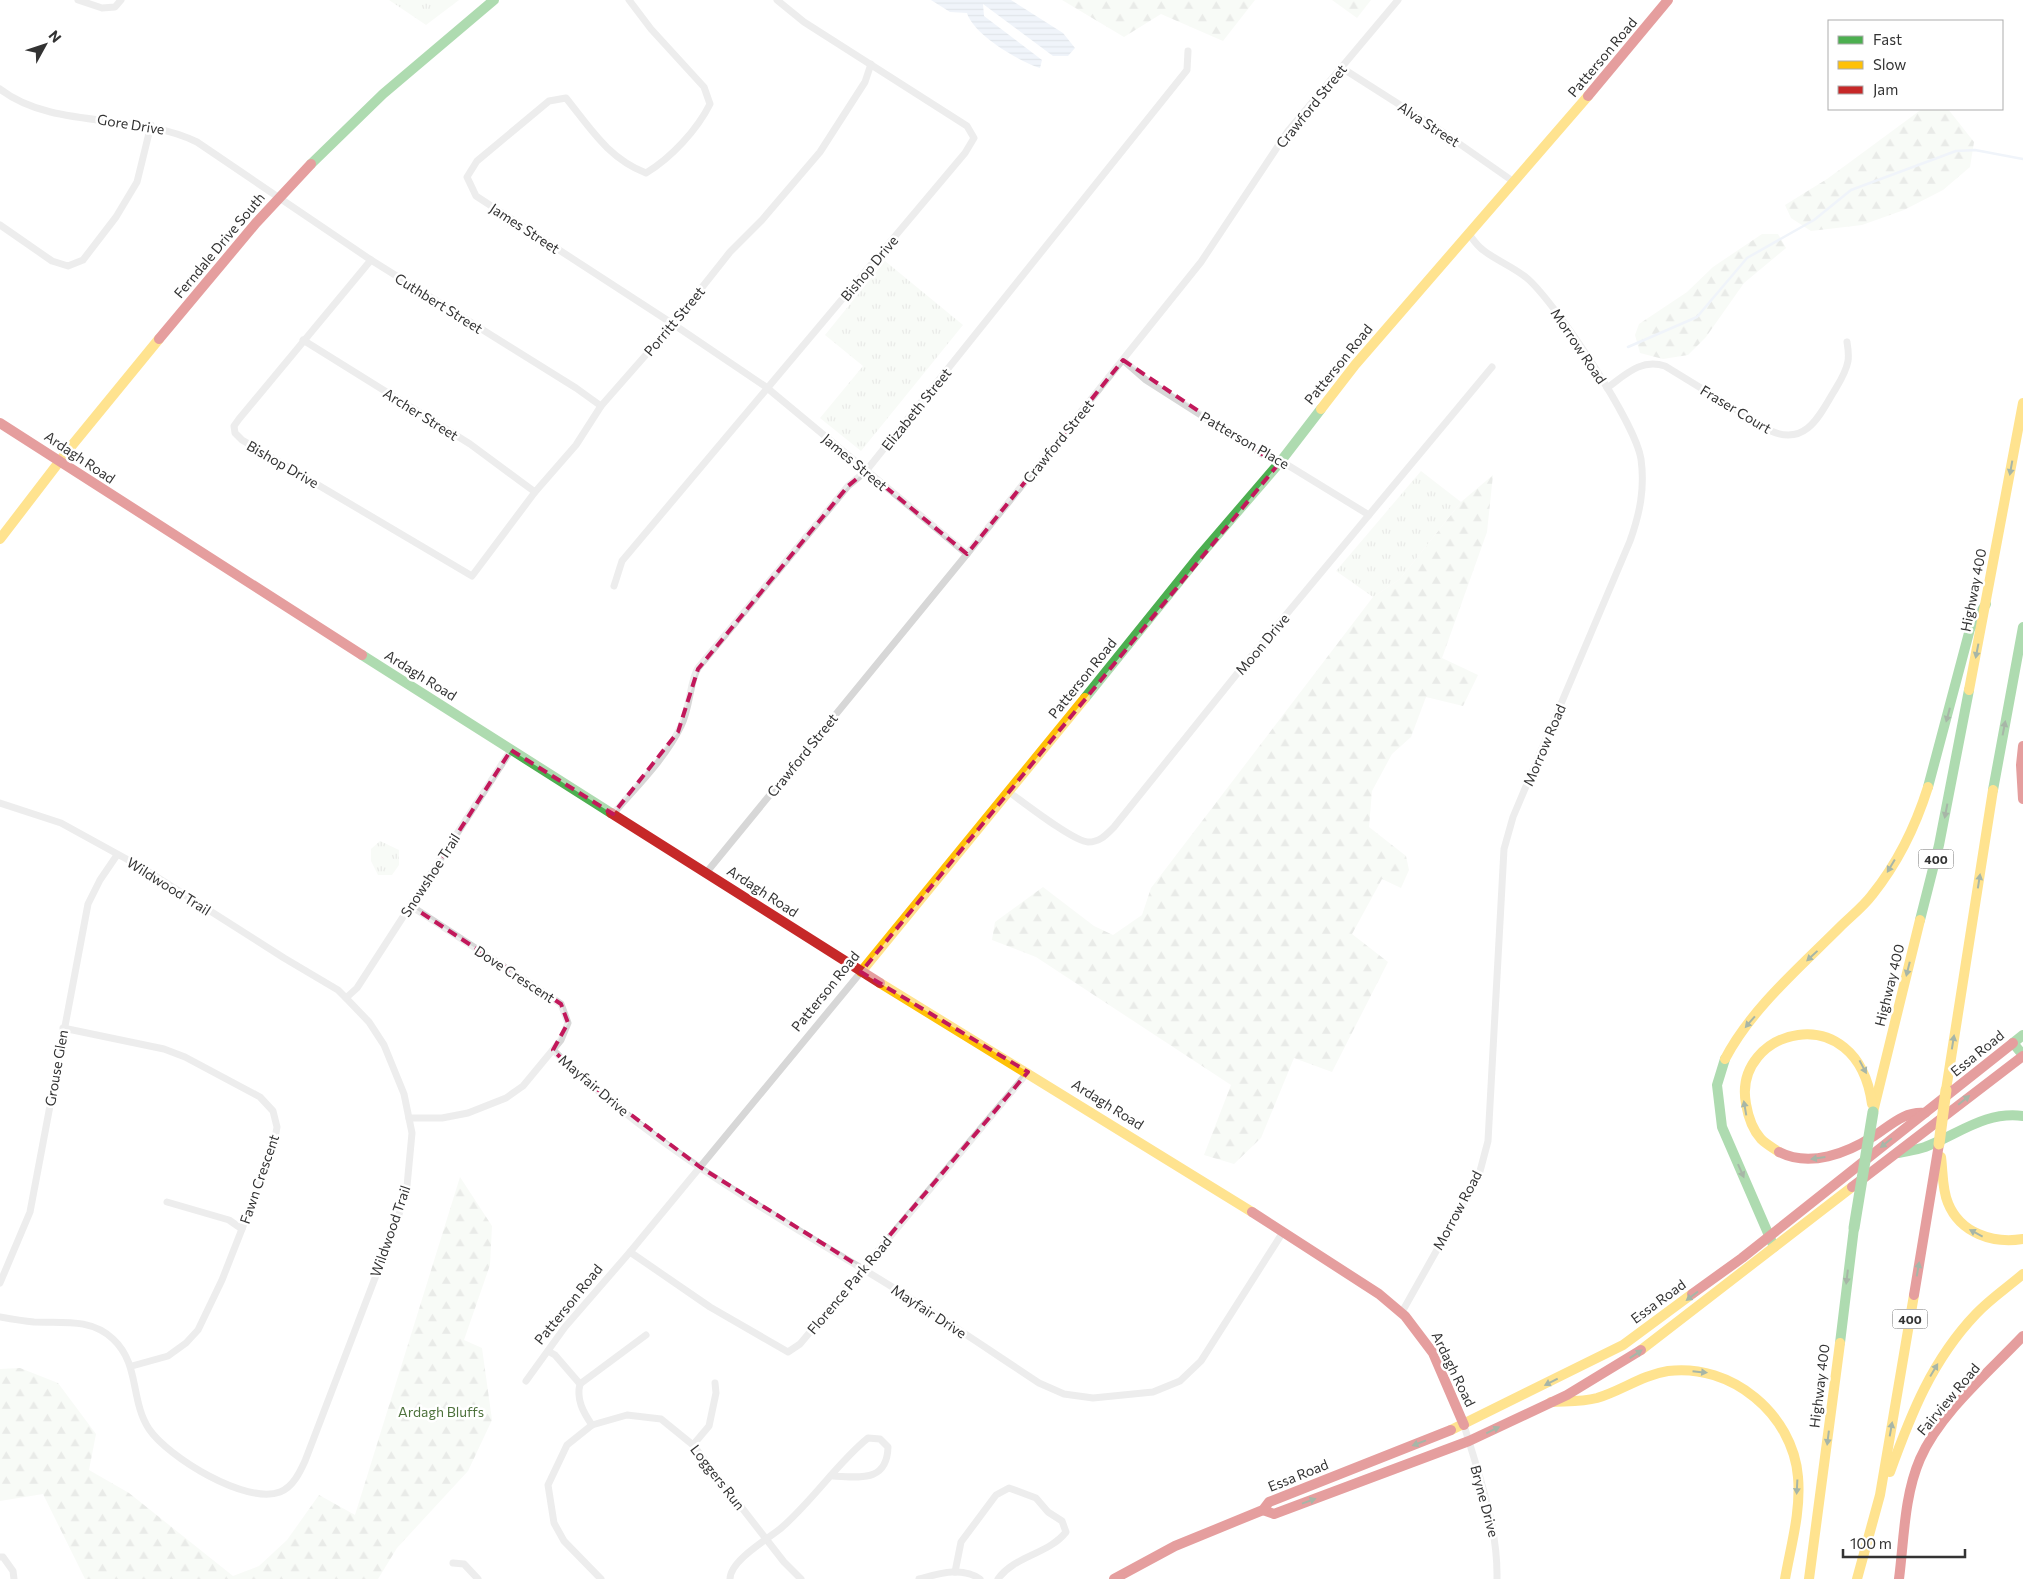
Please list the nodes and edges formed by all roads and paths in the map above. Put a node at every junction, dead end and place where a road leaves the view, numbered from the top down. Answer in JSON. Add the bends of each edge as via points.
{"nodes":[{"id":1,"x":78,"y":0,"type":"edge"},
{"id":2,"x":121,"y":0,"type":"edge"},
{"id":3,"x":494,"y":0,"type":"edge"},
{"id":4,"x":629,"y":0,"type":"edge"},
{"id":5,"x":777,"y":0,"type":"edge"},
{"id":6,"x":1398,"y":0,"type":"edge"},
{"id":7,"x":1668,"y":0,"type":"edge"},
{"id":8,"x":1188,"y":51,"type":"dead end"},
{"id":9,"x":871,"y":64,"type":"junction"},
{"id":10,"x":1342,"y":68,"type":"junction"},
{"id":11,"x":0,"y":89,"type":"edge"},
{"id":12,"x":151,"y":125,"type":"junction"},
{"id":13,"x":1514,"y":182,"type":"junction"},
{"id":14,"x":280,"y":196,"type":"junction"},
{"id":15,"x":0,"y":225,"type":"edge"},
{"id":16,"x":1468,"y":233,"type":"junction"},
{"id":17,"x":371,"y":260,"type":"junction"},
{"id":18,"x":673,"y":324,"type":"junction"},
{"id":19,"x":303,"y":340,"type":"junction"},
{"id":20,"x":1847,"y":342,"type":"dead end"},
{"id":21,"x":1123,"y":360,"type":"junction"},
{"id":22,"x":1492,"y":367,"type":"dead end"},
{"id":23,"x":766,"y":387,"type":"junction"},
{"id":24,"x":1607,"y":388,"type":"junction"},
{"id":25,"x":2023,"y":403,"type":"edge"},
{"id":26,"x":601,"y":406,"type":"junction"},
{"id":27,"x":0,"y":423,"type":"edge"},
{"id":28,"x":1280,"y":461,"type":"junction"},
{"id":29,"x":58,"y":462,"type":"junction"},
{"id":30,"x":866,"y":471,"type":"junction"},
{"id":31,"x":535,"y":492,"type":"junction"},
{"id":32,"x":1369,"y":515,"type":"junction"},
{"id":33,"x":0,"y":539,"type":"edge"},
{"id":34,"x":967,"y":554,"type":"junction"},
{"id":35,"x":472,"y":576,"type":"joint"},
{"id":36,"x":614,"y":586,"type":"dead end"},
{"id":37,"x":1986,"y":604,"type":"junction"},
{"id":38,"x":2023,"y":627,"type":"edge"},
{"id":39,"x":2023,"y":746,"type":"edge"},
{"id":40,"x":511,"y":750,"type":"junction"},
{"id":41,"x":1009,"y":792,"type":"junction"},
{"id":42,"x":2023,"y":799,"type":"edge"},
{"id":43,"x":0,"y":803,"type":"edge"},
{"id":44,"x":613,"y":814,"type":"junction"},
{"id":45,"x":117,"y":854,"type":"junction"},
{"id":46,"x":706,"y":872,"type":"junction"},
{"id":47,"x":411,"y":906,"type":"junction"},
{"id":48,"x":860,"y":972,"type":"junction"},
{"id":49,"x":346,"y":998,"type":"junction"},
{"id":50,"x":63,"y":1028,"type":"junction"},
{"id":51,"x":2023,"y":1035,"type":"edge"},
{"id":52,"x":2013,"y":1043,"type":"junction"},
{"id":53,"x":553,"y":1050,"type":"junction"},
{"id":54,"x":2023,"y":1055,"type":"edge"},
{"id":55,"x":1028,"y":1072,"type":"junction"},
{"id":56,"x":1873,"y":1112,"type":"junction"},
{"id":57,"x":1925,"y":1113,"type":"junction"},
{"id":58,"x":2023,"y":1116,"type":"edge"},
{"id":59,"x":409,"y":1118,"type":"junction"},
{"id":60,"x":1939,"y":1144,"type":"junction"},
{"id":61,"x":1898,"y":1153,"type":"junction"},
{"id":62,"x":700,"y":1167,"type":"junction"},
{"id":63,"x":167,"y":1202,"type":"dead end"},
{"id":64,"x":242,"y":1229,"type":"junction"},
{"id":65,"x":1283,"y":1232,"type":"junction"},
{"id":66,"x":1770,"y":1236,"type":"junction"},
{"id":67,"x":2023,"y":1239,"type":"edge"},
{"id":68,"x":1774,"y":1247,"type":"junction"},
{"id":69,"x":630,"y":1252,"type":"junction"},
{"id":70,"x":862,"y":1268,"type":"junction"},
{"id":71,"x":2023,"y":1274,"type":"edge"},
{"id":72,"x":0,"y":1283,"type":"edge"},
{"id":73,"x":1402,"y":1312,"type":"junction"},
{"id":74,"x":0,"y":1317,"type":"edge"},
{"id":75,"x":646,"y":1336,"type":"dead end"},
{"id":76,"x":2023,"y":1336,"type":"edge"},
{"id":77,"x":548,"y":1351,"type":"junction"},
{"id":78,"x":132,"y":1366,"type":"junction"},
{"id":79,"x":526,"y":1380,"type":"dead end"},
{"id":80,"x":715,"y":1383,"type":"dead end"},
{"id":81,"x":580,"y":1384,"type":"junction"},
{"id":82,"x":1551,"y":1402,"type":"junction"},
{"id":83,"x":592,"y":1425,"type":"junction"},
{"id":84,"x":1464,"y":1425,"type":"junction"},
{"id":85,"x":1469,"y":1441,"type":"junction"},
{"id":86,"x":694,"y":1445,"type":"junction"},
{"id":87,"x":833,"y":1476,"type":"junction"},
{"id":88,"x":1880,"y":1495,"type":"junction"},
{"id":89,"x":1263,"y":1510,"type":"junction"},
{"id":90,"x":766,"y":1539,"type":"junction"},
{"id":91,"x":0,"y":1557,"type":"edge"},
{"id":92,"x":453,"y":1562,"type":"dead end"},
{"id":93,"x":955,"y":1572,"type":"junction"},
{"id":94,"x":931,"y":1578,"type":"edge"},
{"id":95,"x":14,"y":1579,"type":"edge"},
{"id":96,"x":478,"y":1579,"type":"edge"},
{"id":97,"x":601,"y":1579,"type":"edge"},
{"id":98,"x":730,"y":1579,"type":"edge"},
{"id":99,"x":801,"y":1579,"type":"edge"},
{"id":100,"x":919,"y":1579,"type":"edge"},
{"id":101,"x":980,"y":1579,"type":"edge"},
{"id":102,"x":998,"y":1579,"type":"edge"},
{"id":103,"x":1114,"y":1579,"type":"edge"},
{"id":104,"x":1497,"y":1579,"type":"edge"},
{"id":105,"x":1785,"y":1579,"type":"edge"},
{"id":106,"x":1808,"y":1579,"type":"edge"},
{"id":107,"x":1857,"y":1579,"type":"edge"},
{"id":108,"x":1899,"y":1579,"type":"edge"}],
"edges":[{"from":1,"to":2,"type":"street","via":[[102,8],[115,7]]},
{"from":3,"to":14,"type":"main road","name":"Ferndale Drive South","via":[[434,47],[376,99]]},
{"from":4,"to":18,"type":"street","name":"James Street","via":[[704,87],[710,104],[702,119],[660,165],[646,173],[627,166],[608,150],[566,98],[549,101],[478,161],[467,177],[476,196]]},
{"from":5,"to":9,"type":"street","name":"Bishop Drive","via":[[804,22]]},
{"from":6,"to":10,"type":"street","name":"Crawford Street"},
{"from":7,"to":13,"type":"main road","name":"Patterson Road"},
{"from":8,"to":30,"type":"street","name":"Elizabeth Street","via":[[1187,70]]},
{"from":9,"to":18,"type":"street","name":"Porritt Street","via":[[865,82],[820,152],[730,252]]},
{"from":9,"to":23,"type":"street","name":"Bishop Drive","via":[[967,126],[974,138],[792,362]]},
{"from":10,"to":13,"type":"street","name":"Alva Street"},
{"from":10,"to":21,"type":"street","name":"Crawford Street","via":[[1288,131],[1202,262]]},
{"from":11,"to":12,"type":"street","name":"Gore Drive","via":[[10,97],[59,114]]},
{"from":12,"to":14,"type":"street","name":"Gore Drive","via":[[197,142]]},
{"from":12,"to":15,"type":"street","via":[[137,182],[116,217],[82,260],[68,266],[52,261]]},
{"from":13,"to":16,"type":"main road","name":"Patterson Road"},
{"from":14,"to":17,"type":"street","name":"Cuthbert Street"},
{"from":14,"to":29,"type":"main road","name":"Ferndale Drive South"},
{"from":16,"to":24,"type":"street","name":"Morrow Road","via":[[1481,249],[1527,278],[1546,298]]},
{"from":16,"to":28,"type":"main road","name":"Patterson Road","via":[[1355,365]]},
{"from":17,"to":19,"type":"street","name":"Bishop Drive"},
{"from":17,"to":26,"type":"street","name":"Cuthbert Street"},
{"from":18,"to":23,"type":"street","name":"James Street"},
{"from":18,"to":26,"type":"street","name":"Porritt Street"},
{"from":19,"to":31,"type":"street","name":"Archer Street","via":[[470,444]]},
{"from":19,"to":35,"type":"street","name":"Bishop Drive","via":[[239,419],[234,426],[235,434]]},
{"from":20,"to":24,"type":"street","name":"Fraser Court","via":[[1845,373],[1815,422],[1794,434],[1780,435],[1771,431],[1655,362],[1638,366]]},
{"from":21,"to":28,"type":"street","name":"Patterson Place","via":[[1146,380],[1262,454]]},
{"from":21,"to":34,"type":"street","name":"Crawford Street"},
{"from":22,"to":32,"type":"street","name":"Moon Drive"},
{"from":23,"to":30,"type":"street","name":"James Street"},
{"from":23,"to":36,"type":"street","name":"Bishop Drive","via":[[622,561]]},
{"from":24,"to":73,"type":"street","name":"Morrow Road","via":[[1630,428],[1640,457],[1643,488],[1639,516],[1513,817],[1504,849],[1488,1142],[1479,1175]]},
{"from":25,"to":37,"type":"main road","name":"Highway 400","number":"400","one_way":true},
{"from":26,"to":31,"type":"street","name":"Porritt Street","via":[[576,446]]},
{"from":27,"to":29,"type":"main road","name":"Ardagh Road"},
{"from":28,"to":32,"type":"street","name":"Patterson Place"},
{"from":28,"to":41,"type":"main road","name":"Patterson Road"},
{"from":29,"to":33,"type":"main road","name":"Ferndale Drive South"},
{"from":29,"to":40,"type":"main road","name":"Ardagh Road"},
{"from":30,"to":34,"type":"street","name":"James Street"},
{"from":30,"to":44,"type":"street","name":"Elizabeth Street","via":[[848,486],[698,669],[688,710],[678,732]]},
{"from":31,"to":35,"type":"street","name":"Porritt Street"},
{"from":32,"to":41,"type":"street","name":"Moon Drive","via":[[1102,839],[1086,842]]},
{"from":34,"to":46,"type":"street","name":"Crawford Street"},
{"from":37,"to":56,"type":"main road","name":"Highway 400","number":"400","one_way":true,"via":[[1939,845]]},
{"from":37,"to":66,"type":"main road","one_way":true,"via":[[1970,629],[1937,757],[1920,812],[1904,844],[1872,895],[1753,1018],[1736,1038],[1723,1063],[1717,1085],[1722,1127]]},
{"from":60,"to":38,"type":"main road","number":"400","one_way":true,"bridge":true,"via":[[1995,776]]},
{"from":39,"to":42,"type":"main road"},
{"from":40,"to":44,"type":"main road","name":"Ardagh Road"},
{"from":40,"to":47,"type":"street","name":"Snowshoe Trail"},
{"from":41,"to":48,"type":"main road","name":"Patterson Road"},
{"from":43,"to":45,"type":"street","name":"Wildwood Trail","via":[[61,822]]},
{"from":44,"to":46,"type":"main road","name":"Ardagh Road"},
{"from":45,"to":49,"type":"street","name":"Wildwood Trail","via":[[338,990]]},
{"from":45,"to":50,"type":"street","name":"Grouse Glen","via":[[88,904]]},
{"from":46,"to":48,"type":"main road","name":"Ardagh Road"},
{"from":47,"to":49,"type":"street","name":"Snowshoe Trail","via":[[357,988]]},
{"from":47,"to":53,"type":"street","name":"Dove Crescent","via":[[561,1004],[568,1023]]},
{"from":48,"to":55,"type":"main road","name":"Ardagh Road"},
{"from":48,"to":62,"type":"street","name":"Patterson Road"},
{"from":49,"to":59,"type":"street","name":"Wildwood Trail","via":[[369,1022],[384,1045],[404,1094]]},
{"from":50,"to":64,"type":"street","name":"Fawn Crescent","via":[[185,1056],[260,1097],[274,1111],[277,1127],[274,1144]]},
{"from":50,"to":72,"type":"street","name":"Grouse Glen","via":[[30,1212]]},
{"from":51,"to":52,"type":"main road","name":"Essa Road"},
{"from":52,"to":54,"type":"main road"},
{"from":52,"to":57,"type":"main road","name":"Essa Road"},
{"from":53,"to":59,"type":"street","name":"Dove Crescent","via":[[522,1086],[506,1098],[468,1113],[442,1118]]},
{"from":53,"to":62,"type":"street","name":"Mayfair Drive","via":[[639,1123]]},
{"from":61,"to":54,"type":"main road","name":"Essa Road","one_way":true},
{"from":55,"to":65,"type":"main road","name":"Ardagh Road"},
{"from":55,"to":70,"type":"street","name":"Florence Park Road"},
{"from":57,"to":56,"type":"main road","one_way":true,"via":[[1903,1116],[1841,1153],[1814,1160],[1789,1158],[1770,1148],[1748,1123],[1744,1103],[1745,1081],[1752,1064],[1770,1044],[1801,1034],[1817,1034],[1846,1046],[1858,1059],[1866,1072]]},
{"from":56,"to":106,"type":"main road","name":"Highway 400","number":"400","one_way":true,"bridge":true,"via":[[1854,1228]]},
{"from":57,"to":66,"type":"main road","name":"Essa Road","one_way":true},
{"from":58,"to":61,"type":"main road","via":[[2003,1113],[1980,1120],[1924,1148]]},
{"from":59,"to":78,"type":"street","name":"Wildwood Trail","via":[[412,1133],[407,1186],[398,1218],[296,1480],[280,1492],[257,1495],[185,1463],[164,1447],[149,1428],[138,1405]]},
{"from":67,"to":60,"type":"main road","one_way":true,"via":[[1990,1239],[1962,1224],[1948,1204]]},
{"from":88,"to":60,"type":"main road","number":"400","one_way":true},
{"from":61,"to":68,"type":"main road","name":"Essa Road"},
{"from":62,"to":69,"type":"street","name":"Patterson Road"},
{"from":62,"to":70,"type":"street","name":"Mayfair Drive"},
{"from":63,"to":64,"type":"street","via":[[229,1220]]},
{"from":64,"to":78,"type":"street","name":"Fawn Crescent","via":[[198,1330],[186,1344],[168,1356]]},
{"from":65,"to":70,"type":"street","name":"Mayfair Drive","via":[[1200,1361],[1180,1381],[1153,1392],[1093,1398],[1064,1394],[1039,1383]]},
{"from":65,"to":73,"type":"main road","name":"Ardagh Road"},
{"from":66,"to":68,"type":"main road"},
{"from":66,"to":84,"type":"main road","name":"Essa Road","one_way":true,"via":[[1623,1345]]},
{"from":82,"to":68,"type":"main road","name":"Essa Road","one_way":true,"via":[[1636,1354],[1688,1317]]},
{"from":69,"to":70,"type":"street","name":"Florence Park Road","via":[[710,1307],[788,1352],[800,1344]]},
{"from":69,"to":77,"type":"street","name":"Patterson Road"},
{"from":88,"to":71,"type":"main road","one_way":true,"via":[[1914,1407],[1935,1367],[1976,1314]]},
{"from":73,"to":84,"type":"main road","name":"Ardagh Road","via":[[1434,1355]]},
{"from":74,"to":78,"type":"street","name":"Wildwood Trail","via":[[93,1326],[113,1339]]},
{"from":75,"to":81,"type":"street"},
{"from":76,"to":108,"type":"main road","name":"Fairview Road","via":[[1958,1407],[1921,1457],[1911,1493]]},
{"from":77,"to":79,"type":"street","name":"Patterson Road"},
{"from":77,"to":81,"type":"street"},
{"from":80,"to":86,"type":"street","via":[[709,1426]]},
{"from":81,"to":83,"type":"street","via":[[580,1402]]},
{"from":85,"to":82,"type":"main road","name":"Essa Road","one_way":true},
{"from":82,"to":105,"type":"main road","one_way":true,"via":[[1596,1398],[1645,1377],[1670,1371],[1702,1371],[1750,1391],[1781,1424],[1792,1446],[1798,1475],[1797,1506]]},
{"from":83,"to":86,"type":"street","name":"Loggers Run","via":[[627,1415],[661,1419]]},
{"from":83,"to":97,"type":"street","name":"Loggers Run","via":[[567,1445],[548,1485],[554,1523],[564,1541]]},
{"from":84,"to":85,"type":"street","name":"Bryne Drive"},
{"from":84,"to":89,"type":"main road","name":"Essa Road","one_way":true,"via":[[1270,1502]]},
{"from":89,"to":85,"type":"main road","name":"Essa Road","one_way":true,"via":[[1274,1514]]},
{"from":85,"to":104,"type":"street","name":"Bryne Drive","via":[[1498,1550]]},
{"from":86,"to":90,"type":"street","name":"Loggers Run"},
{"from":87,"to":87,"type":"street","via":[[868,1478],[888,1458],[888,1447],[880,1439],[868,1438]]},
{"from":87,"to":90,"type":"street"},
{"from":88,"to":107,"type":"main road","number":"400"},
{"from":89,"to":103,"type":"main road","name":"Essa Road","via":[[1175,1546]]},
{"from":90,"to":98,"type":"street","via":[[736,1563]]},
{"from":90,"to":99,"type":"street","name":"Loggers Run"},
{"from":91,"to":95,"type":"street","via":[[4,1557],[13,1571]]},
{"from":92,"to":96,"type":"street","via":[[464,1564]]},
{"from":93,"to":94,"type":"street"},
{"from":93,"to":101,"type":"street","via":[[973,1574]]},
{"from":93,"to":102,"type":"street","via":[[961,1542],[996,1495],[1009,1488],[1036,1498],[1048,1512],[1062,1521],[1066,1532],[1060,1540],[1012,1566]]},
{"from":94,"to":100,"type":"street"}]}
